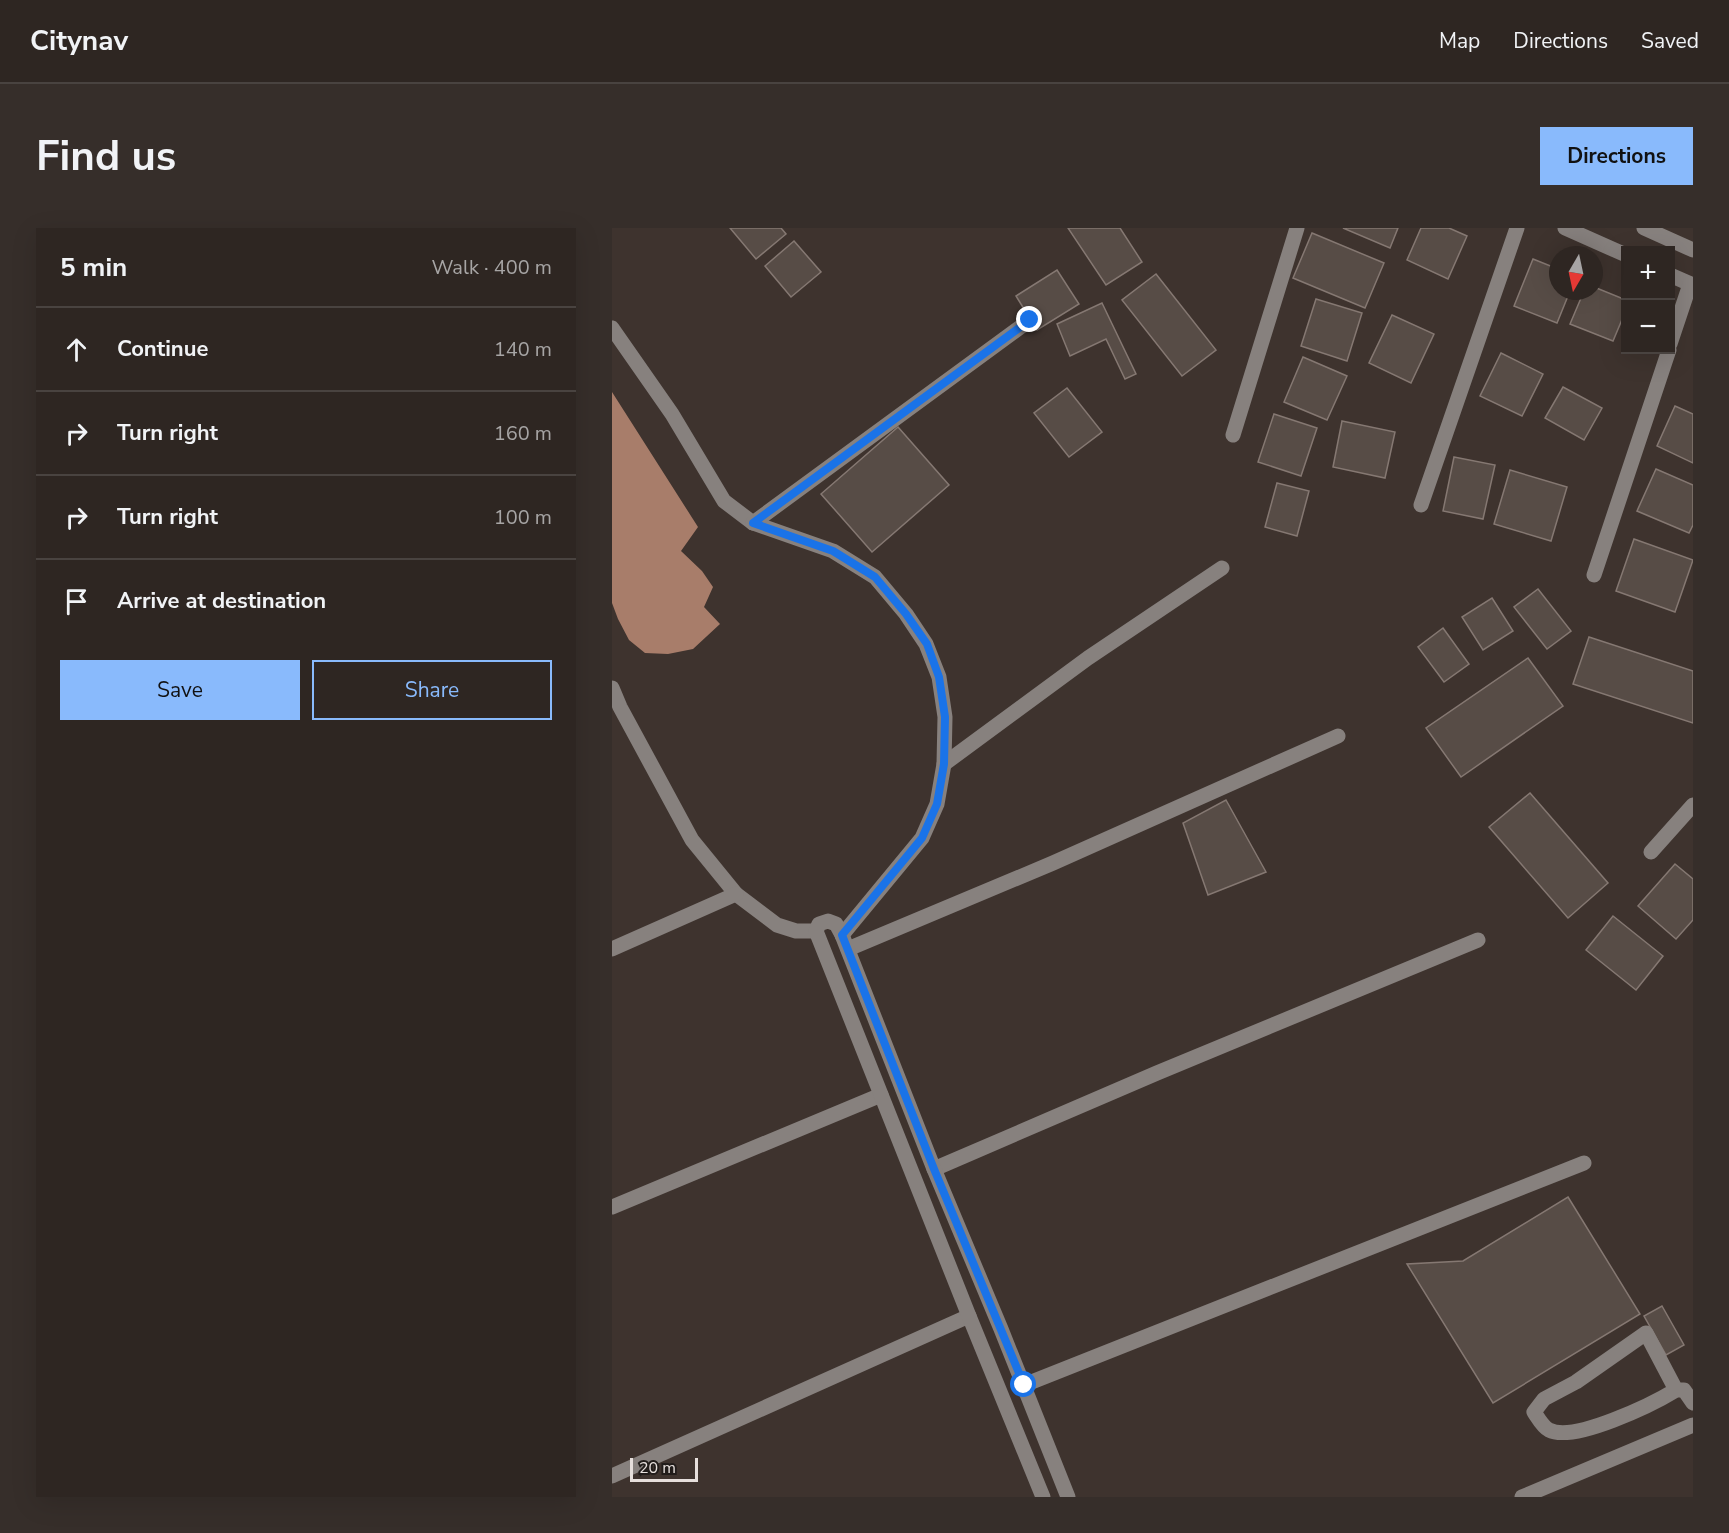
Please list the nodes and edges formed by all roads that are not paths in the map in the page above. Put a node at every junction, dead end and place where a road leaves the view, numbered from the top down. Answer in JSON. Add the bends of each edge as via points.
{"nodes":[{"id":1,"x":1297,"y":228,"type":"edge"},
{"id":2,"x":1517,"y":228,"type":"edge"},
{"id":3,"x":1564,"y":228,"type":"edge"},
{"id":4,"x":1644,"y":228,"type":"edge"},
{"id":5,"x":1693,"y":250,"type":"edge"},
{"id":6,"x":1621,"y":253,"type":"edge"},
{"id":7,"x":1675,"y":277,"type":"edge"},
{"id":8,"x":1692,"y":284,"type":"edge"},
{"id":9,"x":1030,"y":320,"type":"dead end"},
{"id":10,"x":612,"y":328,"type":"edge"},
{"id":11,"x":1675,"y":333,"type":"edge"},
{"id":12,"x":1667,"y":354,"type":"edge"},
{"id":13,"x":1233,"y":435,"type":"dead end"},
{"id":14,"x":1421,"y":505,"type":"dead end"},
{"id":15,"x":753,"y":523,"type":"junction"},
{"id":16,"x":1222,"y":568,"type":"dead end"},
{"id":17,"x":1594,"y":575,"type":"dead end"},
{"id":18,"x":612,"y":688,"type":"edge"},
{"id":19,"x":616,"y":709,"type":"edge"},
{"id":20,"x":1338,"y":736,"type":"dead end"},
{"id":21,"x":944,"y":764,"type":"junction"},
{"id":22,"x":1693,"y":805,"type":"edge"},
{"id":23,"x":1651,"y":852,"type":"dead end"},
{"id":24,"x":736,"y":894,"type":"junction"},
{"id":25,"x":816,"y":931,"type":"junction"},
{"id":26,"x":1478,"y":940,"type":"dead end"},
{"id":27,"x":845,"y":942,"type":"junction"},
{"id":28,"x":612,"y":949,"type":"edge"},
{"id":29,"x":881,"y":1095,"type":"junction"},
{"id":30,"x":1584,"y":1163,"type":"dead end"},
{"id":31,"x":934,"y":1169,"type":"junction"},
{"id":32,"x":612,"y":1207,"type":"edge"},
{"id":33,"x":969,"y":1316,"type":"junction"},
{"id":34,"x":1024,"y":1385,"type":"junction"},
{"id":35,"x":1676,"y":1390,"type":"junction"},
{"id":36,"x":1693,"y":1403,"type":"edge"},
{"id":37,"x":1693,"y":1425,"type":"edge"},
{"id":38,"x":612,"y":1476,"type":"edge"},
{"id":39,"x":1529,"y":1495,"type":"edge"},
{"id":40,"x":1043,"y":1497,"type":"edge"},
{"id":41,"x":1068,"y":1497,"type":"edge"}],
"edges":[{"from":1,"to":13,"type":"street"},
{"from":2,"to":14,"type":"street"},
{"from":3,"to":6,"type":"street"},
{"from":4,"to":5,"type":"street"},
{"from":7,"to":8,"type":"street"},
{"from":8,"to":11,"type":"street"},
{"from":9,"to":15,"type":"street"},
{"from":10,"to":15,"type":"street","via":[[672,414],[724,501]]},
{"from":12,"to":17,"type":"street"},
{"from":15,"to":21,"type":"street","via":[[833,551],[875,577],[906,614],[927,644],[939,677],[945,717]]},
{"from":16,"to":21,"type":"street","via":[[1088,658]]},
{"from":18,"to":19,"type":"street"},
{"from":19,"to":24,"type":"street","via":[[692,840]]},
{"from":20,"to":27,"type":"street","via":[[1053,863]]},
{"from":21,"to":27,"type":"street","via":[[937,804],[922,838]]},
{"from":22,"to":23,"type":"street"},
{"from":24,"to":25,"type":"street","via":[[777,925],[796,931]]},
{"from":24,"to":28,"type":"street"},
{"from":25,"to":27,"type":"street","via":[[819,924],[836,924]]},
{"from":25,"to":29,"type":"street"},
{"from":26,"to":31,"type":"street"},
{"from":27,"to":31,"type":"street"},
{"from":29,"to":32,"type":"street"},
{"from":29,"to":33,"type":"street"},
{"from":30,"to":34,"type":"street"},
{"from":31,"to":34,"type":"street"},
{"from":33,"to":38,"type":"street"},
{"from":33,"to":40,"type":"street"},
{"from":34,"to":41,"type":"street"},
{"from":35,"to":35,"type":"street","via":[[1646,1333],[1545,1399],[1534,1412],[1548,1430],[1562,1434],[1607,1422]]},
{"from":35,"to":36,"type":"street","via":[[1684,1390]]},
{"from":37,"to":39,"type":"street"}]}
